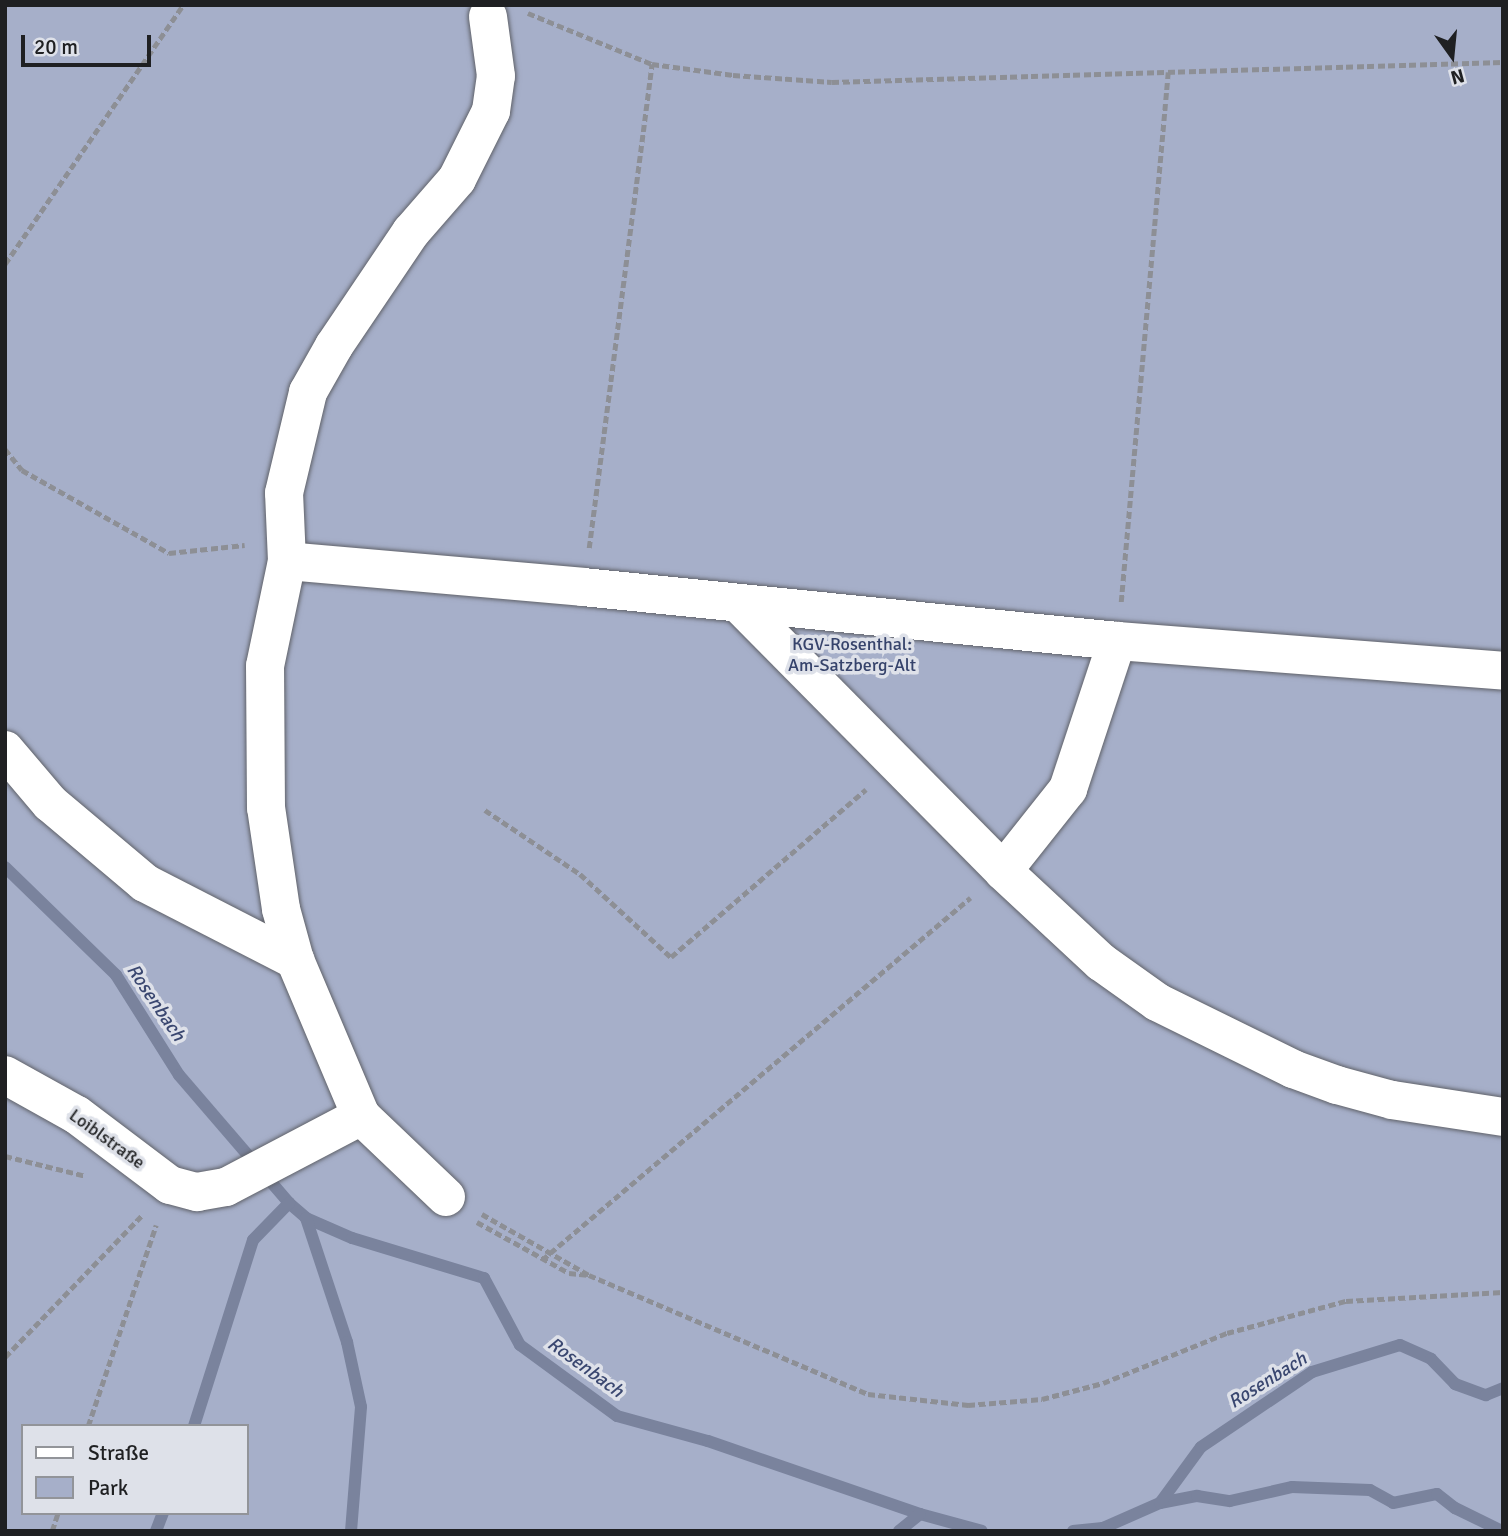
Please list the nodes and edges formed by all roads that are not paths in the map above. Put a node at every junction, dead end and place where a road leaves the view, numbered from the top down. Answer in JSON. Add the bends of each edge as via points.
{"nodes":[{"id":1,"x":488,"y":17,"type":"road end"},
{"id":2,"x":287,"y":561,"type":"junction"},
{"id":3,"x":740,"y":604,"type":"junction"},
{"id":4,"x":1117,"y":641,"type":"junction"},
{"id":5,"x":1503,"y":671,"type":"edge"},
{"id":6,"x":5,"y":750,"type":"edge"},
{"id":7,"x":1003,"y":871,"type":"junction"},
{"id":8,"x":295,"y":960,"type":"junction"},
{"id":9,"x":5,"y":1075,"type":"edge"},
{"id":10,"x":1503,"y":1116,"type":"edge"},
{"id":11,"x":347,"y":1124,"type":"junction"},
{"id":12,"x":457,"y":1207,"type":"road end"}],
"edges":[{"from":1,"to":2,"type":"street","via":[[496,76],[491,111],[457,179],[411,232],[334,346],[309,392],[284,493]]},
{"from":2,"to":3,"type":"street"},
{"from":2,"to":8,"type":"street","via":[[265,666],[266,808],[281,909]]},
{"from":3,"to":4,"type":"street"},
{"from":3,"to":7,"type":"street"},
{"from":4,"to":5,"type":"street"},
{"from":4,"to":7,"type":"street","via":[[1068,789]]},
{"from":6,"to":8,"type":"street","via":[[50,803],[145,883]]},
{"from":7,"to":10,"type":"street","via":[[1101,962],[1157,1002],[1202,1026],[1337,1085],[1392,1100]]},
{"from":8,"to":11,"type":"street"},
{"from":9,"to":11,"type":"street","name":"Loiblstraße","via":[[77,1115],[170,1185],[197,1192],[226,1187]]},
{"from":11,"to":12,"type":"street"}]}
